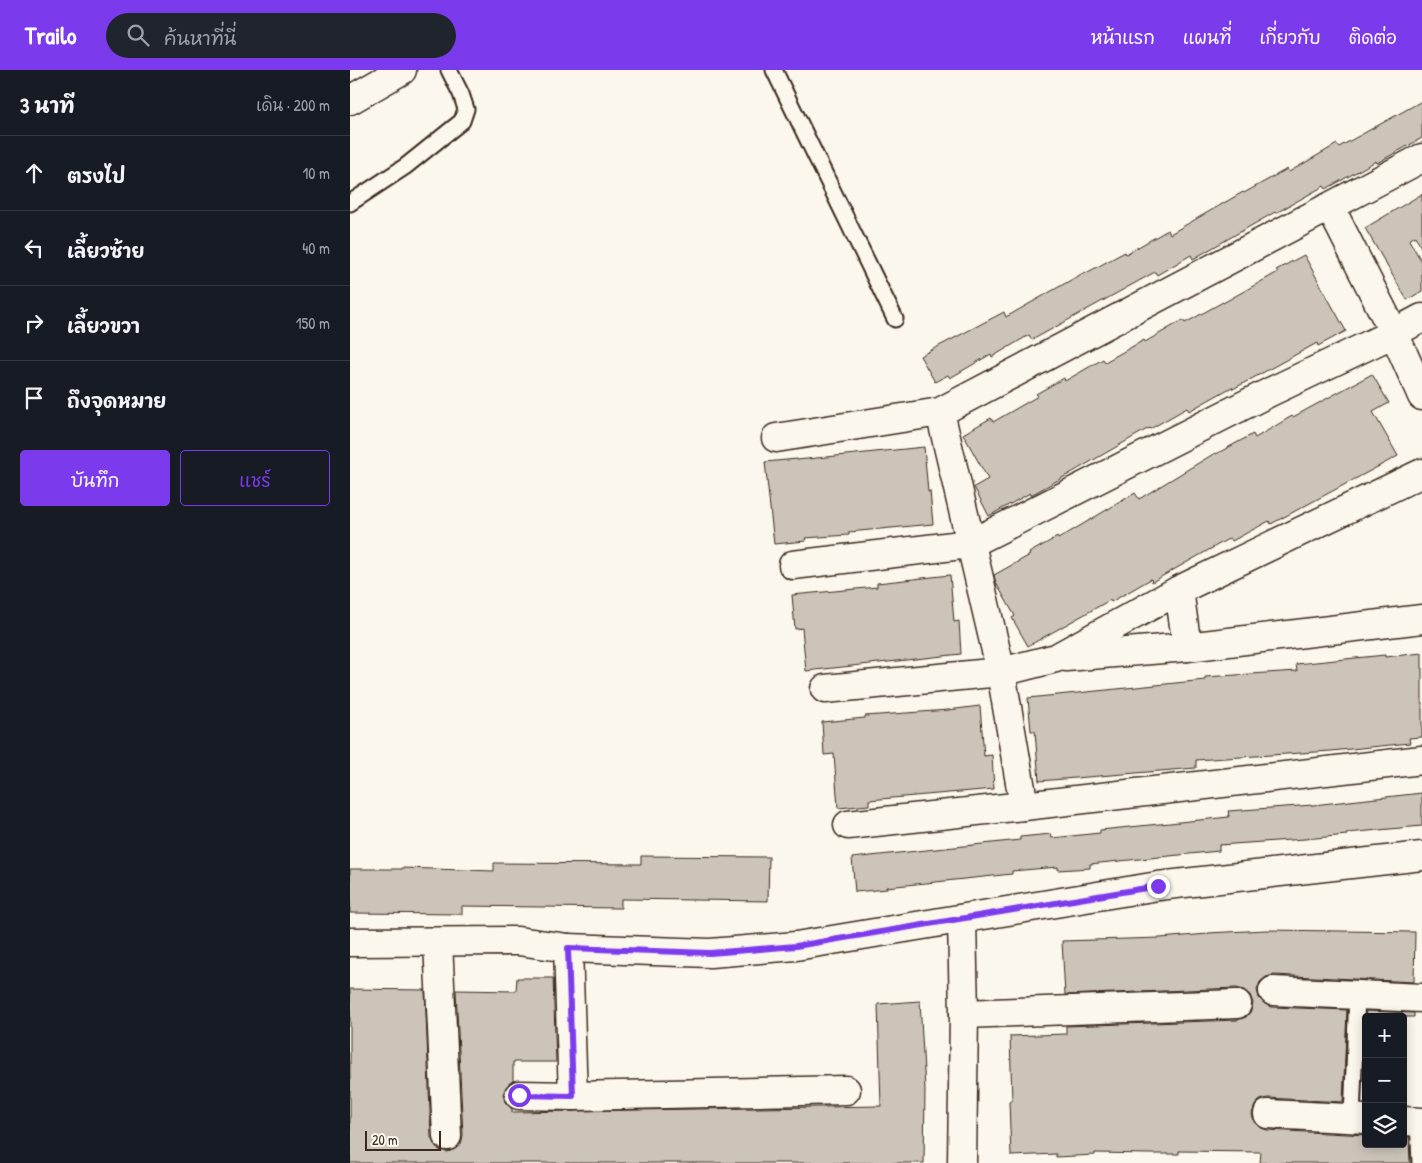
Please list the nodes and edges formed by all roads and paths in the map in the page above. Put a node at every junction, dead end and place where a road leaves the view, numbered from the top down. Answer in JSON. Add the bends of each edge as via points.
{"nodes":[{"id":1,"x":449,"y":70,"type":"edge"},
{"id":2,"x":774,"y":70,"type":"edge"},
{"id":3,"x":389,"y":73,"type":"edge"},
{"id":4,"x":350,"y":100,"type":"edge"},
{"id":5,"x":1422,"y":158,"type":"edge"},
{"id":6,"x":350,"y":203,"type":"edge"},
{"id":7,"x":1330,"y":207,"type":"junction"},
{"id":8,"x":1422,"y":318,"type":"edge"},
{"id":9,"x":895,"y":319,"type":"dead end"},
{"id":10,"x":1394,"y":333,"type":"junction"},
{"id":11,"x":1422,"y":396,"type":"edge"},
{"id":12,"x":940,"y":412,"type":"junction"},
{"id":13,"x":776,"y":438,"type":"dead end"},
{"id":14,"x":1422,"y":473,"type":"edge"},
{"id":15,"x":970,"y":544,"type":"junction"},
{"id":16,"x":793,"y":565,"type":"dead end"},
{"id":17,"x":1179,"y":590,"type":"junction"},
{"id":18,"x":1422,"y":619,"type":"edge"},
{"id":19,"x":1187,"y":647,"type":"junction"},
{"id":20,"x":1056,"y":658,"type":"junction"},
{"id":21,"x":1001,"y":672,"type":"junction"},
{"id":22,"x":825,"y":689,"type":"dead end"},
{"id":23,"x":1422,"y":760,"type":"edge"},
{"id":24,"x":1024,"y":806,"type":"junction"},
{"id":25,"x":848,"y":825,"type":"dead end"},
{"id":26,"x":1422,"y":856,"type":"edge"},
{"id":27,"x":962,"y":919,"type":"junction"},
{"id":28,"x":350,"y":942,"type":"edge"},
{"id":29,"x":438,"y":942,"type":"junction"},
{"id":30,"x":568,"y":948,"type":"junction"},
{"id":31,"x":1273,"y":991,"type":"dead end"},
{"id":32,"x":1357,"y":994,"type":"junction"},
{"id":33,"x":1422,"y":998,"type":"edge"},
{"id":34,"x":1237,"y":1004,"type":"dead end"},
{"id":35,"x":964,"y":1014,"type":"junction"},
{"id":36,"x":846,"y":1090,"type":"dead end"},
{"id":37,"x":519,"y":1095,"type":"dead end"},
{"id":38,"x":573,"y":1096,"type":"junction"},
{"id":39,"x":1268,"y":1114,"type":"dead end"},
{"id":40,"x":1359,"y":1118,"type":"edge"},
{"id":41,"x":1415,"y":1122,"type":"edge"},
{"id":42,"x":447,"y":1136,"type":"dead end"},
{"id":43,"x":962,"y":1163,"type":"edge"},
{"id":44,"x":971,"y":1163,"type":"edge"},
{"id":45,"x":1420,"y":1163,"type":"edge"}],
"edges":[{"from":1,"to":6,"type":"lane","via":[[466,109],[462,121],[406,166]]},
{"from":2,"to":9,"type":"lane"},
{"from":3,"to":4,"type":"street"},
{"from":5,"to":7,"type":"street"},
{"from":7,"to":10,"type":"street"},
{"from":7,"to":12,"type":"street"},
{"from":8,"to":10,"type":"street"},
{"from":10,"to":11,"type":"street"},
{"from":10,"to":15,"type":"street"},
{"from":12,"to":13,"type":"street"},
{"from":12,"to":15,"type":"street"},
{"from":14,"to":17,"type":"street"},
{"from":15,"to":16,"type":"street"},
{"from":15,"to":21,"type":"street"},
{"from":17,"to":19,"type":"street"},
{"from":17,"to":20,"type":"street"},
{"from":18,"to":19,"type":"street"},
{"from":19,"to":20,"type":"street"},
{"from":20,"to":21,"type":"street"},
{"from":21,"to":22,"type":"street"},
{"from":21,"to":24,"type":"street"},
{"from":23,"to":24,"type":"street"},
{"from":24,"to":25,"type":"street"},
{"from":26,"to":27,"type":"street","via":[[1158,886]]},
{"from":27,"to":30,"type":"street","via":[[796,946],[710,953]]},
{"from":27,"to":35,"type":"street"},
{"from":28,"to":29,"type":"street"},
{"from":29,"to":30,"type":"street","via":[[518,940]]},
{"from":29,"to":42,"type":"street"},
{"from":30,"to":38,"type":"street"},
{"from":31,"to":32,"type":"street"},
{"from":32,"to":33,"type":"street"},
{"from":32,"to":40,"type":"lane"},
{"from":34,"to":35,"type":"street"},
{"from":35,"to":43,"type":"street"},
{"from":36,"to":38,"type":"street"},
{"from":37,"to":38,"type":"street"},
{"from":39,"to":40,"type":"street"},
{"from":41,"to":45,"type":"lane"},
{"from":43,"to":44,"type":"street"}]}
